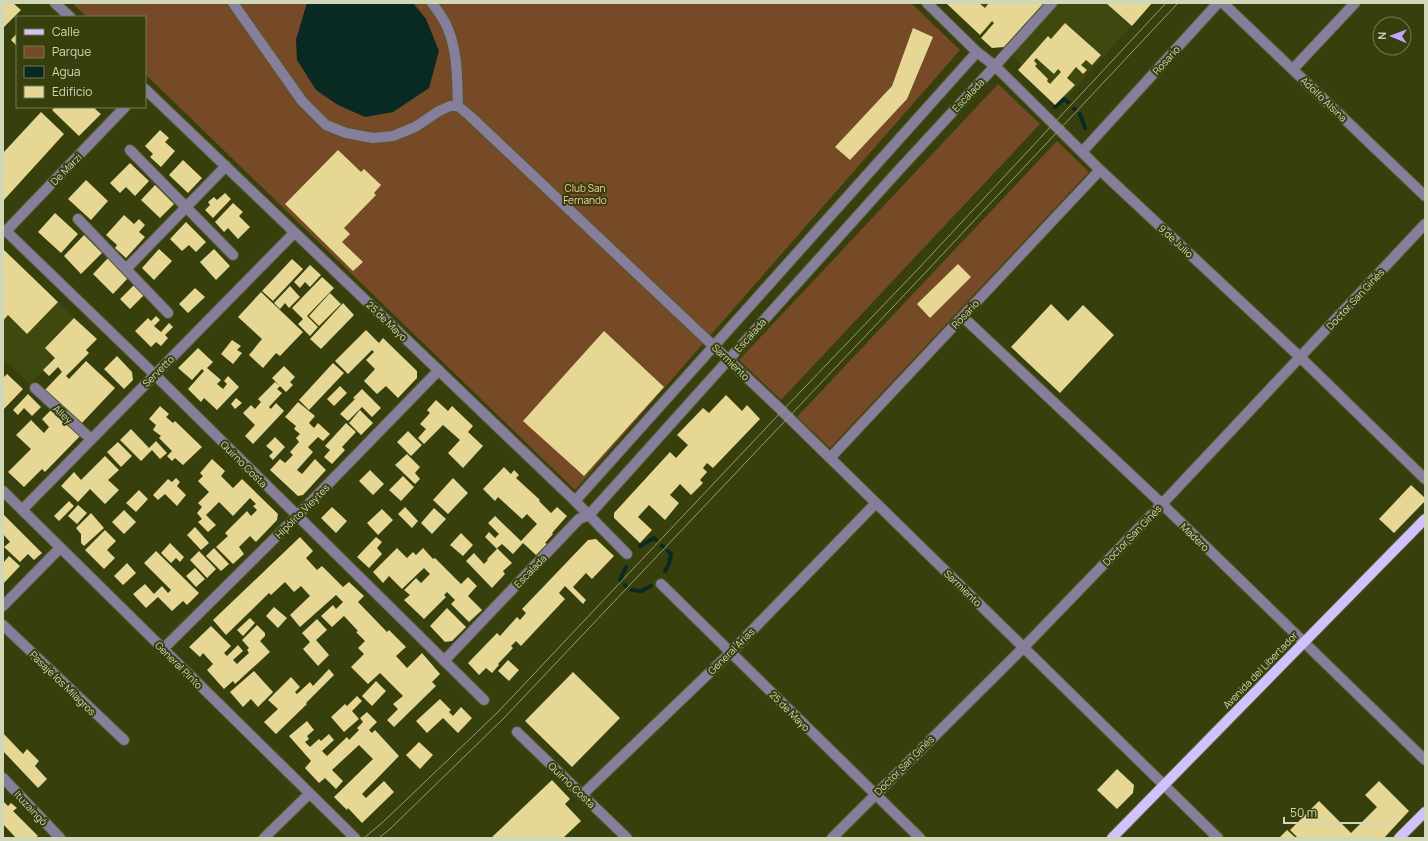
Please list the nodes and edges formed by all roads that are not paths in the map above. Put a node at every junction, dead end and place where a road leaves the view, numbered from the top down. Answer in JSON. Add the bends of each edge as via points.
{"nodes":[{"id":1,"x":55,"y":3,"type":"edge"},
{"id":2,"x":233,"y":3,"type":"edge"},
{"id":3,"x":432,"y":3,"type":"edge"},
{"id":4,"x":927,"y":3,"type":"edge"},
{"id":5,"x":1052,"y":3,"type":"edge"},
{"id":6,"x":1218,"y":3,"type":"edge"},
{"id":7,"x":1223,"y":3,"type":"edge"},
{"id":8,"x":1355,"y":3,"type":"edge"},
{"id":9,"x":69,"y":16,"type":"edge"},
{"id":10,"x":977,"y":52,"type":"junction"},
{"id":11,"x":995,"y":66,"type":"junction"},
{"id":12,"x":1293,"y":69,"type":"junction"},
{"id":13,"x":146,"y":90,"type":"edge"},
{"id":14,"x":458,"y":106,"type":"junction"},
{"id":15,"x":124,"y":108,"type":"edge"},
{"id":16,"x":130,"y":150,"type":"dead end"},
{"id":17,"x":1082,"y":152,"type":"junction"},
{"id":18,"x":226,"y":166,"type":"junction"},
{"id":19,"x":1100,"y":170,"type":"junction"},
{"id":20,"x":1425,"y":196,"type":"edge"},
{"id":21,"x":186,"y":207,"type":"junction"},
{"id":22,"x":78,"y":220,"type":"dead end"},
{"id":23,"x":1425,"y":224,"type":"edge"},
{"id":24,"x":5,"y":230,"type":"edge"},
{"id":25,"x":294,"y":232,"type":"junction"},
{"id":26,"x":233,"y":255,"type":"dead end"},
{"id":27,"x":126,"y":269,"type":"junction"},
{"id":28,"x":168,"y":313,"type":"dead end"},
{"id":29,"x":963,"y":316,"type":"junction"},
{"id":30,"x":710,"y":342,"type":"junction"},
{"id":31,"x":1300,"y":358,"type":"junction"},
{"id":32,"x":728,"y":359,"type":"junction"},
{"id":33,"x":439,"y":370,"type":"junction"},
{"id":34,"x":154,"y":374,"type":"junction"},
{"id":35,"x":35,"y":388,"type":"dead end"},
{"id":36,"x":91,"y":439,"type":"junction"},
{"id":37,"x":830,"y":458,"type":"junction"},
{"id":38,"x":1425,"y":479,"type":"edge"},
{"id":39,"x":3,"y":491,"type":"edge"},
{"id":40,"x":574,"y":501,"type":"junction"},
{"id":41,"x":876,"y":503,"type":"junction"},
{"id":42,"x":1162,"y":504,"type":"junction"},
{"id":43,"x":22,"y":510,"type":"junction"},
{"id":44,"x":589,"y":515,"type":"junction"},
{"id":45,"x":297,"y":516,"type":"junction"},
{"id":46,"x":1425,"y":519,"type":"edge"},
{"id":47,"x":60,"y":548,"type":"junction"},
{"id":48,"x":627,"y":554,"type":"dead end"},
{"id":49,"x":661,"y":584,"type":"dead end"},
{"id":50,"x":3,"y":606,"type":"edge"},
{"id":51,"x":3,"y":625,"type":"edge"},
{"id":52,"x":1304,"y":642,"type":"junction"},
{"id":53,"x":1024,"y":646,"type":"junction"},
{"id":54,"x":163,"y":649,"type":"junction"},
{"id":55,"x":730,"y":653,"type":"junction"},
{"id":56,"x":444,"y":661,"type":"junction"},
{"id":57,"x":484,"y":700,"type":"dead end"},
{"id":58,"x":517,"y":732,"type":"dead end"},
{"id":59,"x":124,"y":740,"type":"dead end"},
{"id":60,"x":1425,"y":760,"type":"edge"},
{"id":61,"x":3,"y":778,"type":"edge"},
{"id":62,"x":1164,"y":785,"type":"junction"},
{"id":63,"x":309,"y":794,"type":"junction"},
{"id":64,"x":582,"y":795,"type":"junction"},
{"id":65,"x":875,"y":795,"type":"junction"},
{"id":66,"x":1425,"y":812,"type":"edge"},
{"id":67,"x":60,"y":838,"type":"edge"},
{"id":68,"x":264,"y":838,"type":"edge"},
{"id":69,"x":355,"y":838,"type":"edge"},
{"id":70,"x":627,"y":838,"type":"edge"},
{"id":71,"x":832,"y":838,"type":"edge"},
{"id":72,"x":920,"y":838,"type":"edge"},
{"id":73,"x":1112,"y":838,"type":"edge"},
{"id":74,"x":1218,"y":838,"type":"edge"},
{"id":75,"x":1399,"y":838,"type":"edge"}],
"edges":[{"from":1,"to":9,"type":"street"},
{"from":2,"to":14,"type":"street","via":[[302,101],[326,125],[346,133],[373,138],[393,136],[415,127],[438,111]]},
{"from":3,"to":14,"type":"street","via":[[448,30],[455,56]]},
{"from":4,"to":10,"type":"street","name":"9 de Julio"},
{"from":5,"to":11,"type":"street","name":"Escalada"},
{"from":6,"to":17,"type":"street","name":"Rosario"},
{"from":7,"to":12,"type":"street","name":"Adolfo Alsina"},
{"from":8,"to":12,"type":"street"},
{"from":10,"to":11,"type":"street","name":"9 de Julio"},
{"from":10,"to":30,"type":"street","name":"Escalada"},
{"from":11,"to":17,"type":"street","name":"9 de Julio"},
{"from":11,"to":32,"type":"street","name":"Escalada"},
{"from":12,"to":20,"type":"street","name":"Adolfo Alsina"},
{"from":13,"to":18,"type":"street","name":"25 de Mayo"},
{"from":14,"to":30,"type":"street","name":"Sarmiento"},
{"from":15,"to":24,"type":"street","name":"De Marzi"},
{"from":16,"to":21,"type":"street"},
{"from":17,"to":19,"type":"street","name":"9 de Julio"},
{"from":18,"to":21,"type":"street"},
{"from":18,"to":25,"type":"street","name":"25 de Mayo"},
{"from":19,"to":29,"type":"street","name":"Rosario"},
{"from":19,"to":31,"type":"street","name":"9 de Julio"},
{"from":21,"to":26,"type":"street"},
{"from":21,"to":27,"type":"street"},
{"from":22,"to":27,"type":"street"},
{"from":23,"to":31,"type":"street","name":"Doctor San Ginés"},
{"from":24,"to":34,"type":"street","name":"Quirno Costa"},
{"from":25,"to":33,"type":"street","name":"25 de Mayo"},
{"from":25,"to":34,"type":"street","name":"Servetto"},
{"from":27,"to":28,"type":"street"},
{"from":29,"to":37,"type":"street","name":"Rosario"},
{"from":29,"to":42,"type":"street","name":"Madero"},
{"from":30,"to":32,"type":"street","name":"Sarmiento"},
{"from":30,"to":40,"type":"street","name":"Escalada"},
{"from":31,"to":38,"type":"street","name":"9 de Julio"},
{"from":31,"to":42,"type":"street","name":"Doctor San Ginés"},
{"from":32,"to":37,"type":"street","name":"Sarmiento"},
{"from":32,"to":44,"type":"street","name":"Escalada"},
{"from":33,"to":40,"type":"street","name":"25 de Mayo"},
{"from":33,"to":45,"type":"street","name":"Hipólito Vieytes"},
{"from":34,"to":36,"type":"street","name":"Servetto"},
{"from":34,"to":45,"type":"street","name":"Quirno Costa"},
{"from":35,"to":36,"type":"street","name":"Alley"},
{"from":36,"to":43,"type":"street","name":"Servetto"},
{"from":37,"to":41,"type":"street","name":"Sarmiento"},
{"from":39,"to":43,"type":"street","name":"General Pinto"},
{"from":40,"to":44,"type":"street","name":"25 de Mayo"},
{"from":41,"to":53,"type":"street","name":"Sarmiento"},
{"from":41,"to":55,"type":"street","name":"General Arias"},
{"from":42,"to":52,"type":"street","name":"Madero"},
{"from":42,"to":53,"type":"street","name":"Doctor San Ginés"},
{"from":43,"to":47,"type":"street","name":"General Pinto"},
{"from":44,"to":48,"type":"street","name":"25 de Mayo"},
{"from":44,"to":56,"type":"street","name":"Escalada","via":[[579,519]]},
{"from":45,"to":54,"type":"street","name":"Hipólito Vieytes"},
{"from":45,"to":56,"type":"street","name":"Quirno Costa"},
{"from":46,"to":52,"type":"main road","name":"Avenida del Libertador"},
{"from":47,"to":50,"type":"street"},
{"from":47,"to":54,"type":"street","name":"General Pinto"},
{"from":49,"to":55,"type":"street","name":"25 de Mayo"},
{"from":51,"to":59,"type":"street","name":"Pasaje los Milagros"},
{"from":52,"to":60,"type":"street","name":"Madero"},
{"from":52,"to":62,"type":"main road","name":"Avenida del Libertador"},
{"from":53,"to":62,"type":"street","name":"Sarmiento"},
{"from":53,"to":65,"type":"street","name":"Doctor San Ginés"},
{"from":54,"to":63,"type":"street","name":"General Pinto"},
{"from":55,"to":64,"type":"street","name":"General Arias"},
{"from":55,"to":65,"type":"street","name":"25 de Mayo"},
{"from":56,"to":57,"type":"street","name":"Quirno Costa"},
{"from":58,"to":64,"type":"street","name":"Quirno Costa"},
{"from":61,"to":67,"type":"street","name":"Ituzaingó"},
{"from":62,"to":73,"type":"main road","name":"Avenida del Libertador"},
{"from":62,"to":74,"type":"street","name":"Sarmiento"},
{"from":63,"to":68,"type":"street"},
{"from":63,"to":69,"type":"street","name":"General Pinto"},
{"from":64,"to":70,"type":"street","name":"Quirno Costa"},
{"from":65,"to":71,"type":"street","name":"Doctor San Ginés"},
{"from":65,"to":72,"type":"street","name":"25 de Mayo"},
{"from":66,"to":75,"type":"main road"}]}
